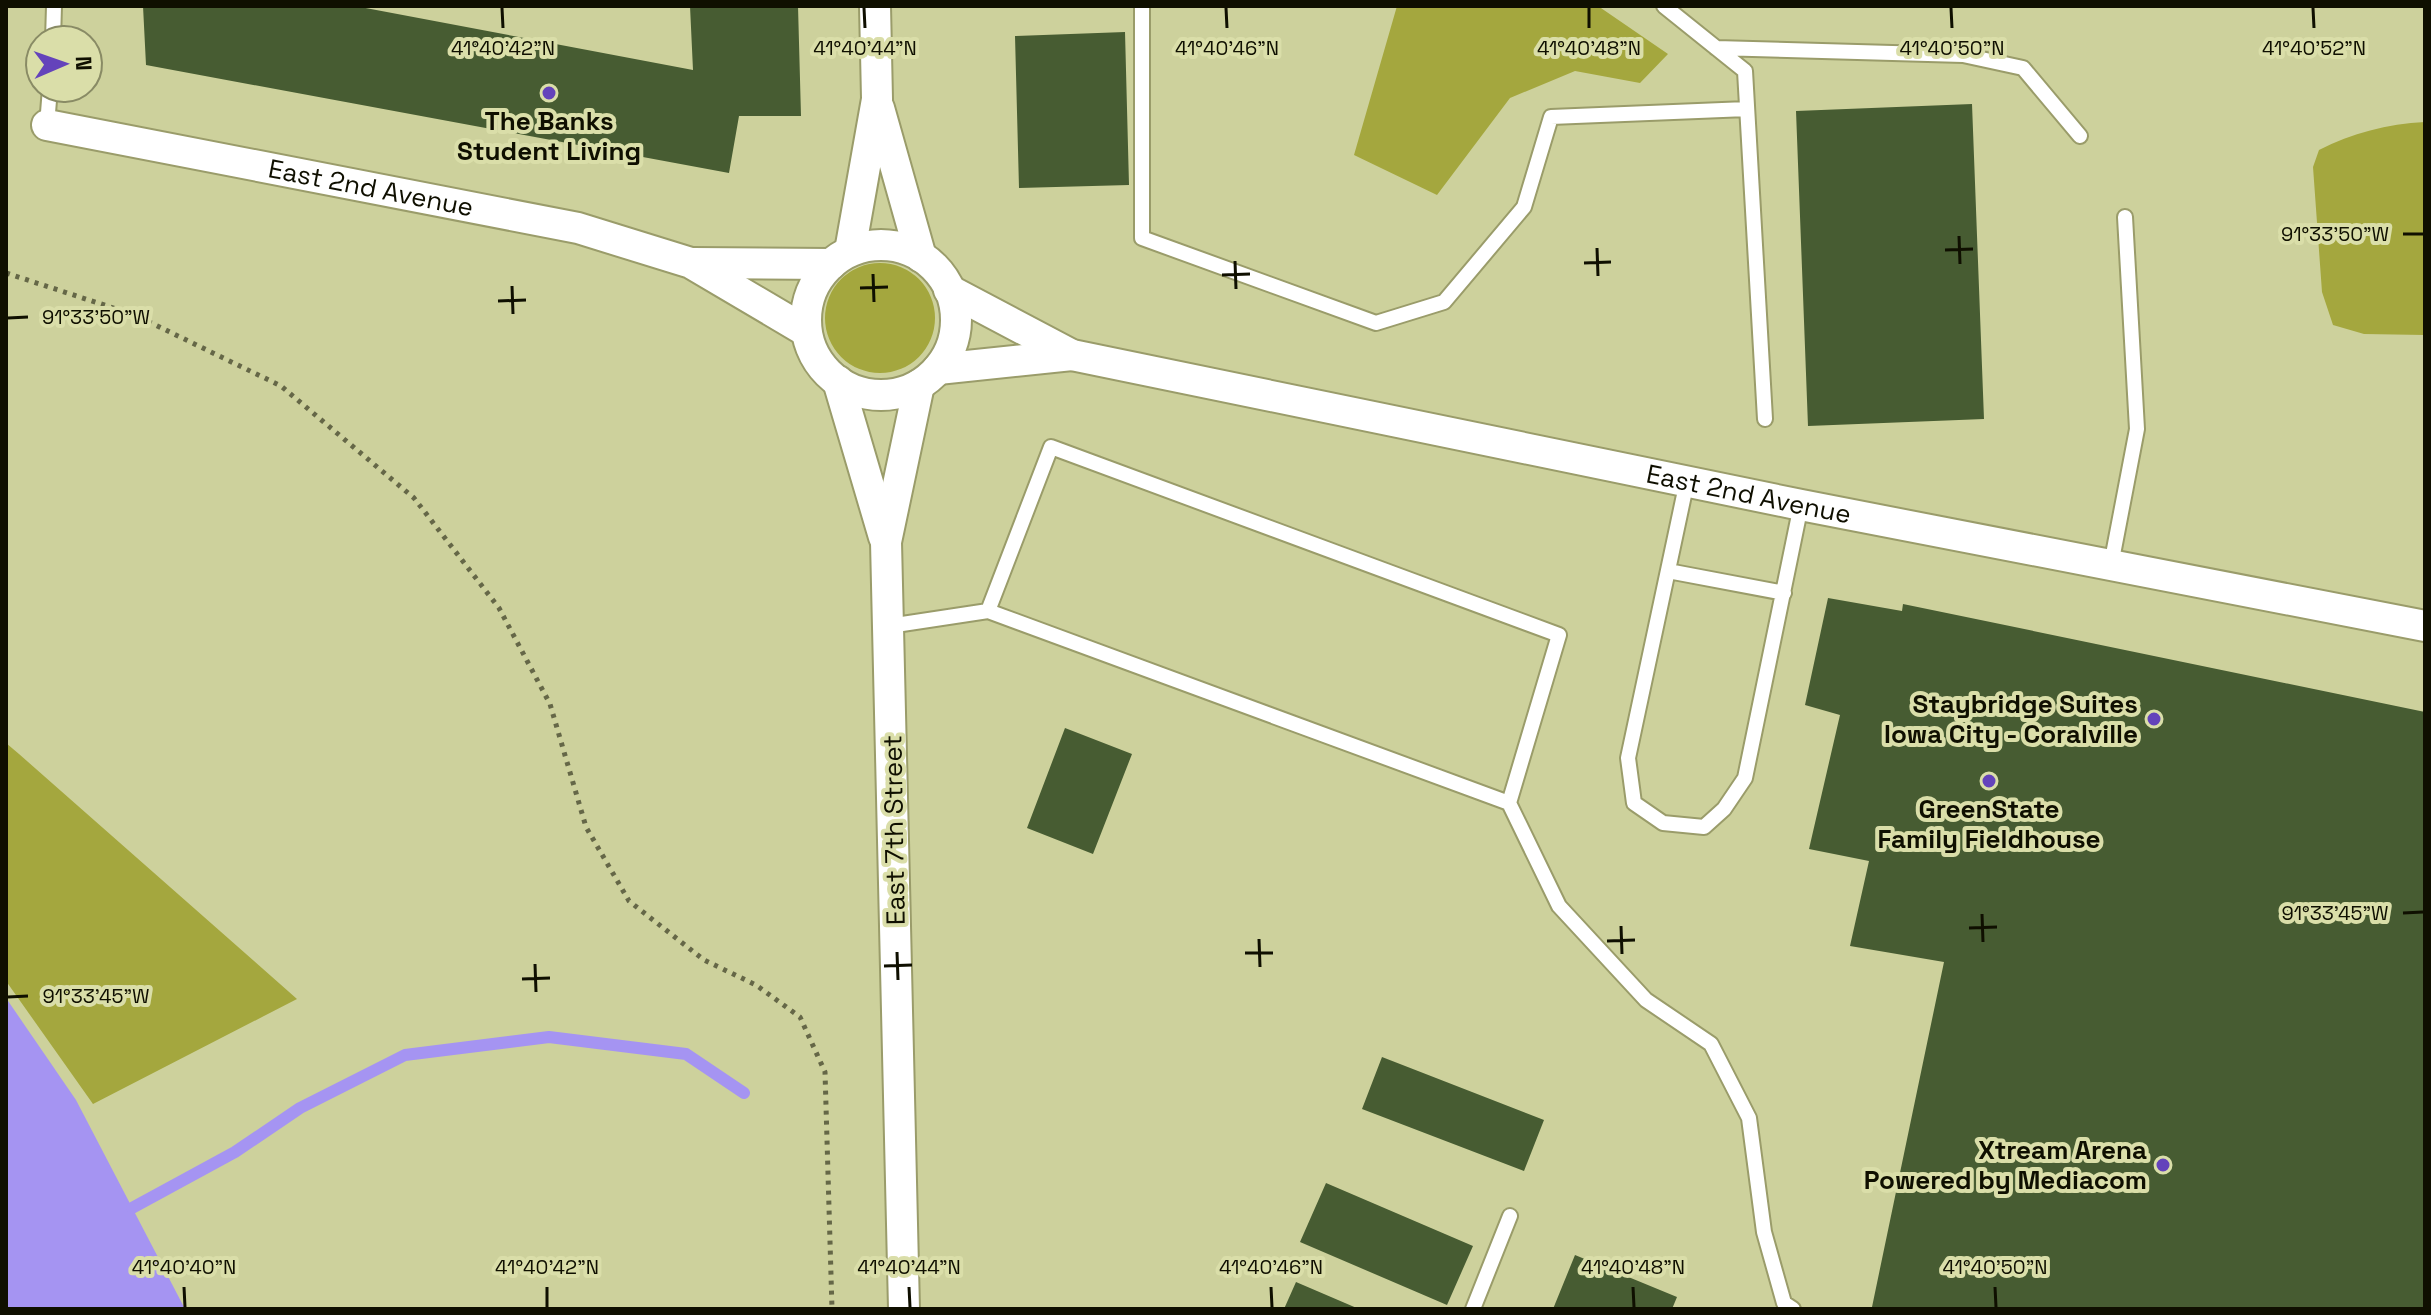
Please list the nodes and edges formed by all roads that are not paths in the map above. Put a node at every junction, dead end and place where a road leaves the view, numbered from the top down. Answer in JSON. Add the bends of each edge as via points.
{"nodes":[{"id":1,"x":875,"y":6,"type":"edge"},
{"id":2,"x":1142,"y":6,"type":"edge"},
{"id":3,"x":1664,"y":6,"type":"edge"},
{"id":4,"x":1716,"y":48,"type":"junction"},
{"id":5,"x":877,"y":99,"type":"junction"},
{"id":6,"x":49,"y":104,"type":"edge"},
{"id":7,"x":1747,"y":109,"type":"junction"},
{"id":8,"x":47,"y":125,"type":"joint"},
{"id":9,"x":2080,"y":136,"type":"dead end"},
{"id":10,"x":2125,"y":217,"type":"dead end"},
{"id":11,"x":921,"y":257,"type":"junction"},
{"id":12,"x":840,"y":258,"type":"junction"},
{"id":13,"x":691,"y":263,"type":"junction"},
{"id":14,"x":949,"y":290,"type":"junction"},
{"id":15,"x":806,"y":331,"type":"junction"},
{"id":16,"x":1072,"y":355,"type":"junction"},
{"id":17,"x":928,"y":377,"type":"junction"},
{"id":18,"x":838,"y":381,"type":"junction"},
{"id":19,"x":1765,"y":419,"type":"dead end"},
{"id":20,"x":1687,"y":480,"type":"junction"},
{"id":21,"x":1801,"y":505,"type":"junction"},
{"id":22,"x":886,"y":542,"type":"junction"},
{"id":23,"x":2111,"y":565,"type":"junction"},
{"id":24,"x":1668,"y":571,"type":"junction"},
{"id":25,"x":1784,"y":593,"type":"junction"},
{"id":26,"x":988,"y":611,"type":"junction"},
{"id":27,"x":889,"y":626,"type":"junction"},
{"id":28,"x":2425,"y":626,"type":"edge"},
{"id":29,"x":1509,"y":803,"type":"junction"},
{"id":30,"x":1510,"y":1216,"type":"dead end"},
{"id":31,"x":904,"y":1309,"type":"edge"},
{"id":32,"x":1473,"y":1309,"type":"edge"},
{"id":33,"x":1793,"y":1309,"type":"edge"}],
"edges":[{"from":1,"to":5,"type":"street"},
{"from":2,"to":7,"type":"lane","via":[[1142,238],[1376,323],[1444,302],[1524,207],[1551,117]]},
{"from":3,"to":4,"type":"lane"},
{"from":4,"to":7,"type":"lane","via":[[1745,71]]},
{"from":4,"to":9,"type":"lane","via":[[1963,55],[2023,68]]},
{"from":5,"to":11,"type":"street"},
{"from":5,"to":12,"type":"street"},
{"from":6,"to":8,"type":"lane"},
{"from":7,"to":19,"type":"lane"},
{"from":8,"to":13,"type":"street","name":"East 2nd Avenue","via":[[578,228]]},
{"from":10,"to":23,"type":"lane","via":[[2137,429]]},
{"from":11,"to":12,"type":"street","via":[[888,245],[865,245]]},
{"from":11,"to":14,"type":"street"},
{"from":12,"to":13,"type":"street","name":"East 2nd Avenue"},
{"from":12,"to":15,"type":"street","via":[[813,286]]},
{"from":13,"to":15,"type":"street","name":"East 2nd Avenue"},
{"from":14,"to":16,"type":"street","name":"East 2nd Avenue"},
{"from":14,"to":17,"type":"street","via":[[956,324],[950,348]]},
{"from":15,"to":18,"type":"street","via":[[814,354]]},
{"from":16,"to":17,"type":"street","name":"East 2nd Avenue"},
{"from":16,"to":20,"type":"street","name":"East 2nd Avenue"},
{"from":17,"to":18,"type":"street","via":[[897,394],[872,395]]},
{"from":17,"to":22,"type":"street","name":"East 7th Street"},
{"from":18,"to":22,"type":"street","name":"East 7th Street"},
{"from":20,"to":21,"type":"street","name":"East 2nd Avenue"},
{"from":20,"to":24,"type":"lane"},
{"from":21,"to":23,"type":"street","name":"East 2nd Avenue"},
{"from":21,"to":25,"type":"lane"},
{"from":22,"to":27,"type":"street","name":"East 7th Street"},
{"from":23,"to":28,"type":"street","name":"East 2nd Avenue"},
{"from":24,"to":25,"type":"lane"},
{"from":24,"to":25,"type":"lane","via":[[1628,758],[1634,803],[1663,823],[1704,827],[1745,778]]},
{"from":26,"to":27,"type":"lane"},
{"from":26,"to":29,"type":"lane"},
{"from":26,"to":29,"type":"lane","via":[[1051,447],[1559,635]]},
{"from":27,"to":31,"type":"street","name":"East 7th Street"},
{"from":29,"to":33,"type":"lane","via":[[1559,906],[1646,1000],[1711,1044],[1749,1118],[1764,1232],[1784,1303]]},
{"from":30,"to":32,"type":"lane"}]}
